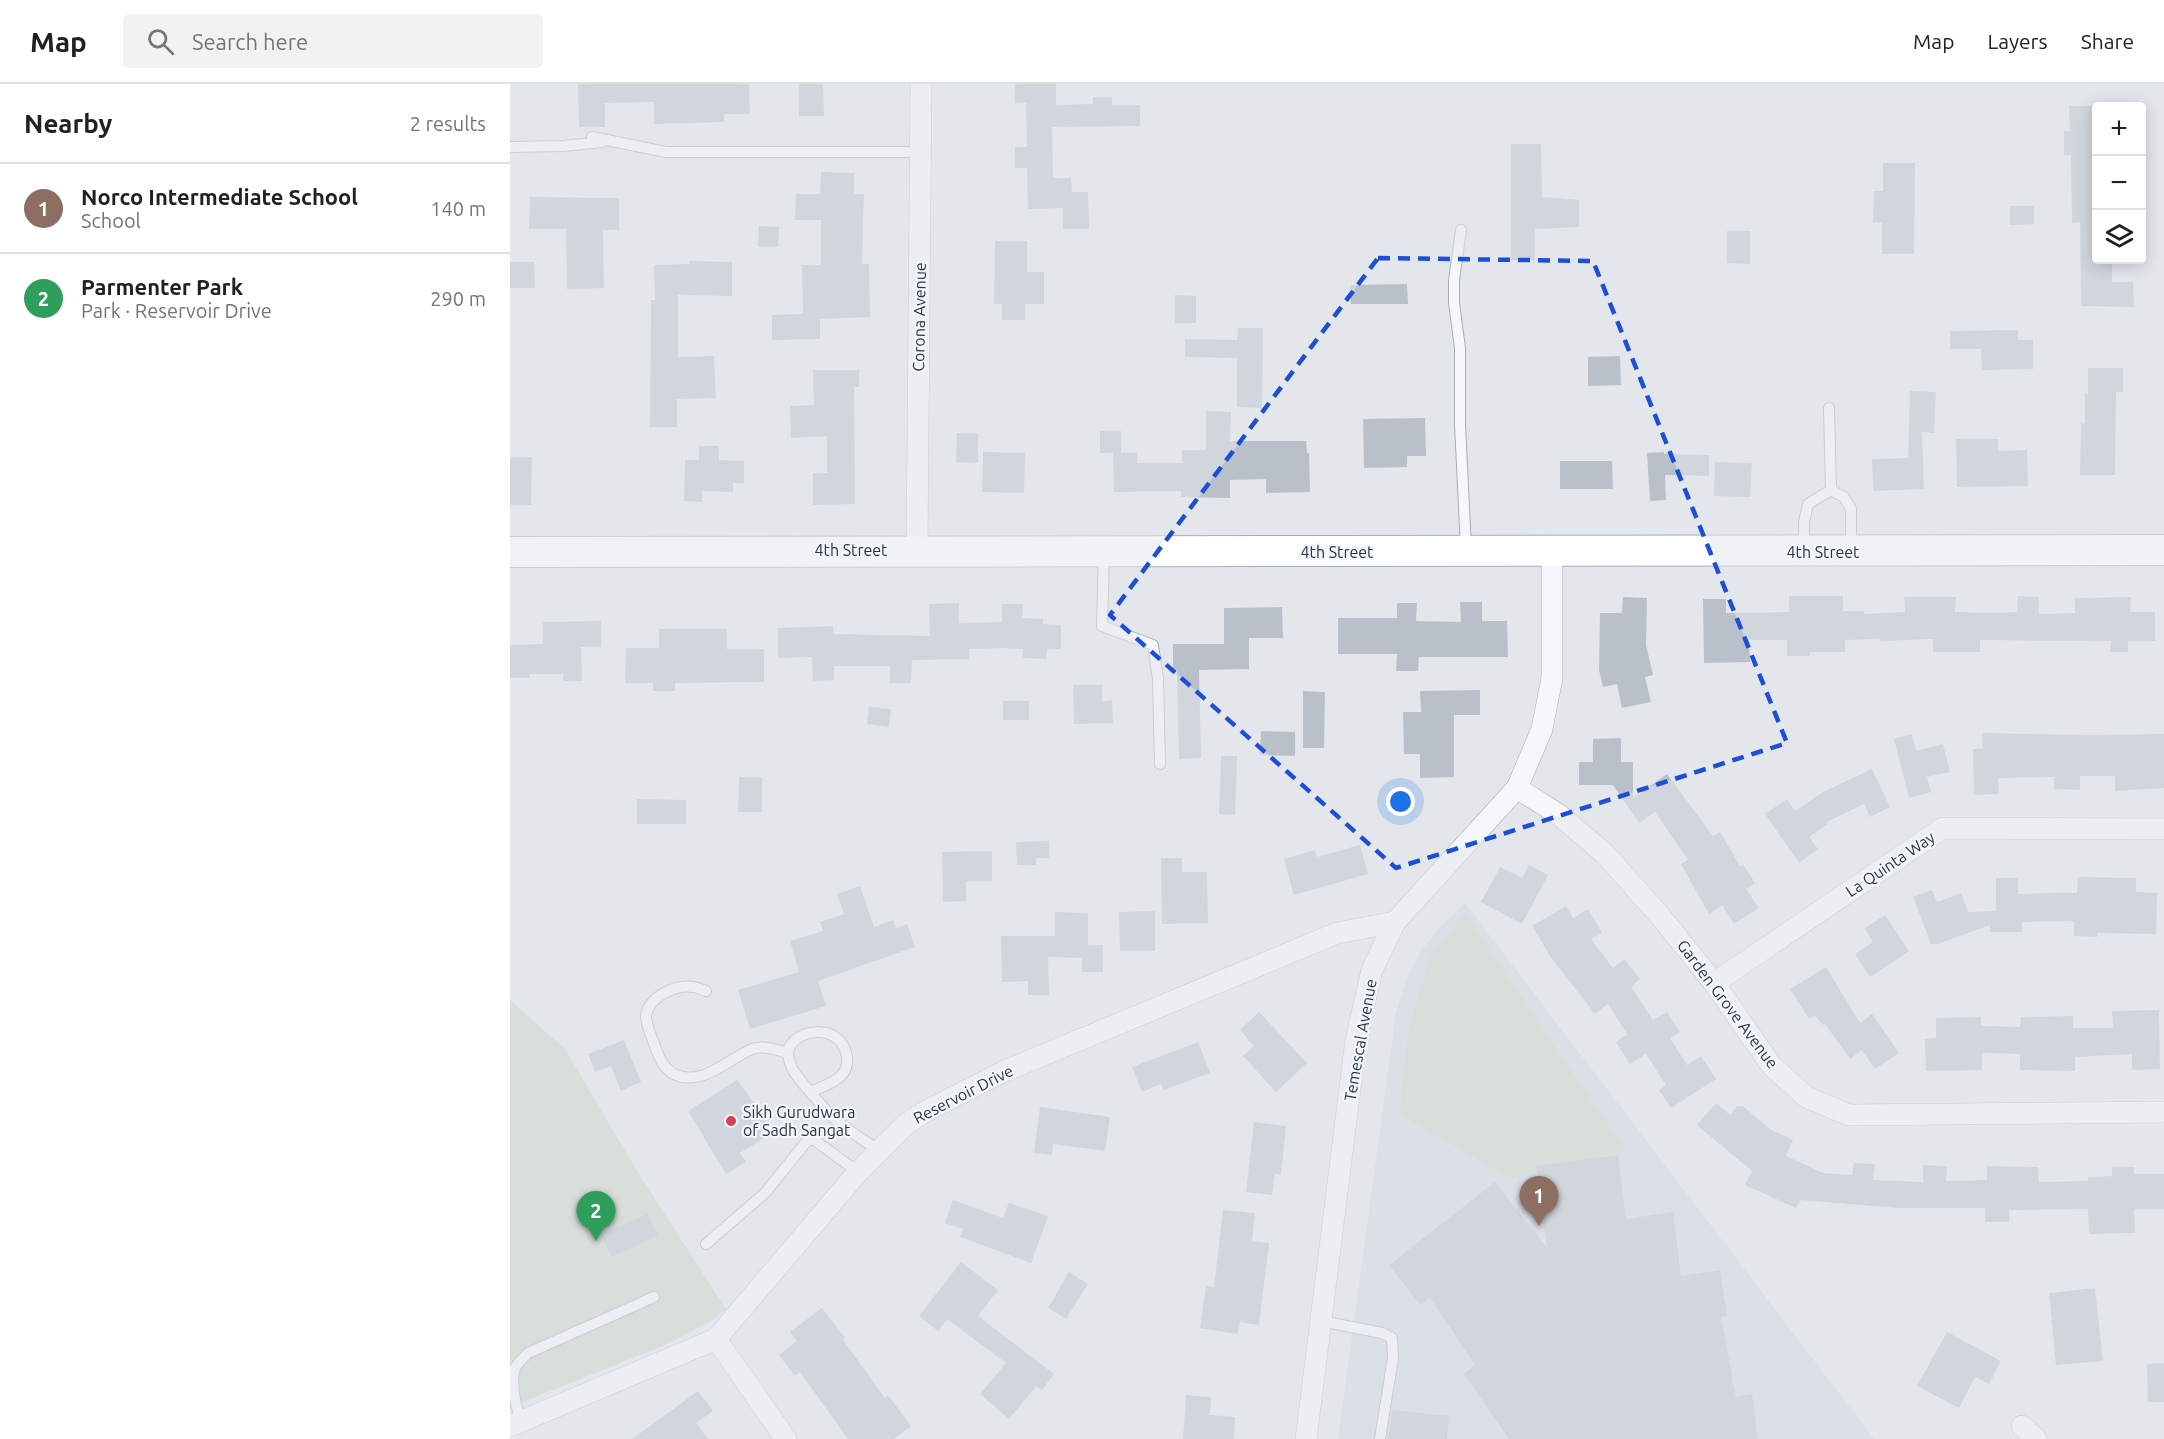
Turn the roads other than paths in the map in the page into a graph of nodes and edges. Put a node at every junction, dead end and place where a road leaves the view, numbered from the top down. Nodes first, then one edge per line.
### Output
1 (921, 84) edge
2 (592, 136) dead end
3 (612, 141) junction
4 (510, 147) edge
5 (921, 152) junction
6 (1461, 230) dead end
7 (1829, 408) dead end
8 (1831, 490) junction
9 (917, 549) junction
10 (1104, 550) junction
11 (2164, 550) edge
12 (510, 552) edge
13 (1466, 552) junction
14 (1804, 552) junction
15 (1851, 552) junction
16 (1552, 553) junction
17 (1160, 764) dead end
18 (1517, 788) junction
19 (2164, 830) edge
20 (1395, 922) junction
21 (1714, 983) junction
22 (706, 991) dead end
23 (788, 1053) junction
24 (811, 1092) junction
25 (2164, 1112) edge
26 (880, 1151) junction
27 (858, 1172) junction
28 (706, 1244) dead end
29 (654, 1297) dead end
30 (1321, 1321) junction
31 (716, 1338) junction
32 (516, 1424) edge
33 (786, 1439) edge
34 (1306, 1439) edge
35 (1380, 1439) edge

1 - 5 street, Corona Avenue
2 - 3 lane
3 - 4 lane
3 - 5 lane
5 - 9 street, Corona Avenue
6 - 13 lane
7 - 8 lane
8 - 14 lane
8 - 15 lane
9 - 10 street, 4th Street
9 - 12 street, 4th Street
10 - 13 street, 4th Street
10 - 17 lane
11 - 15 street, 4th Street
13 - 16 street, 4th Street
14 - 15 street, 4th Street
14 - 16 street, 4th Street
16 - 18 street, Temescal Avenue
18 - 20 street, Temescal Avenue
18 - 21 street, Garden Grove Avenue
19 - 21 street, La Quinta Way
20 - 26 street, Reservoir Drive
20 - 30 street, Temescal Avenue
21 - 25 street, Garden Grove Avenue
22 - 23 lane
23 - 24 lane
23 - 24 lane
24 - 26 lane
26 - 27 street, Reservoir Drive
27 - 28 lane
27 - 31 street, Reservoir Drive
29 - 32 lane
30 - 34 street, Temescal Avenue
30 - 35 lane
31 - 32 street, Reservoir Drive
31 - 33 street

